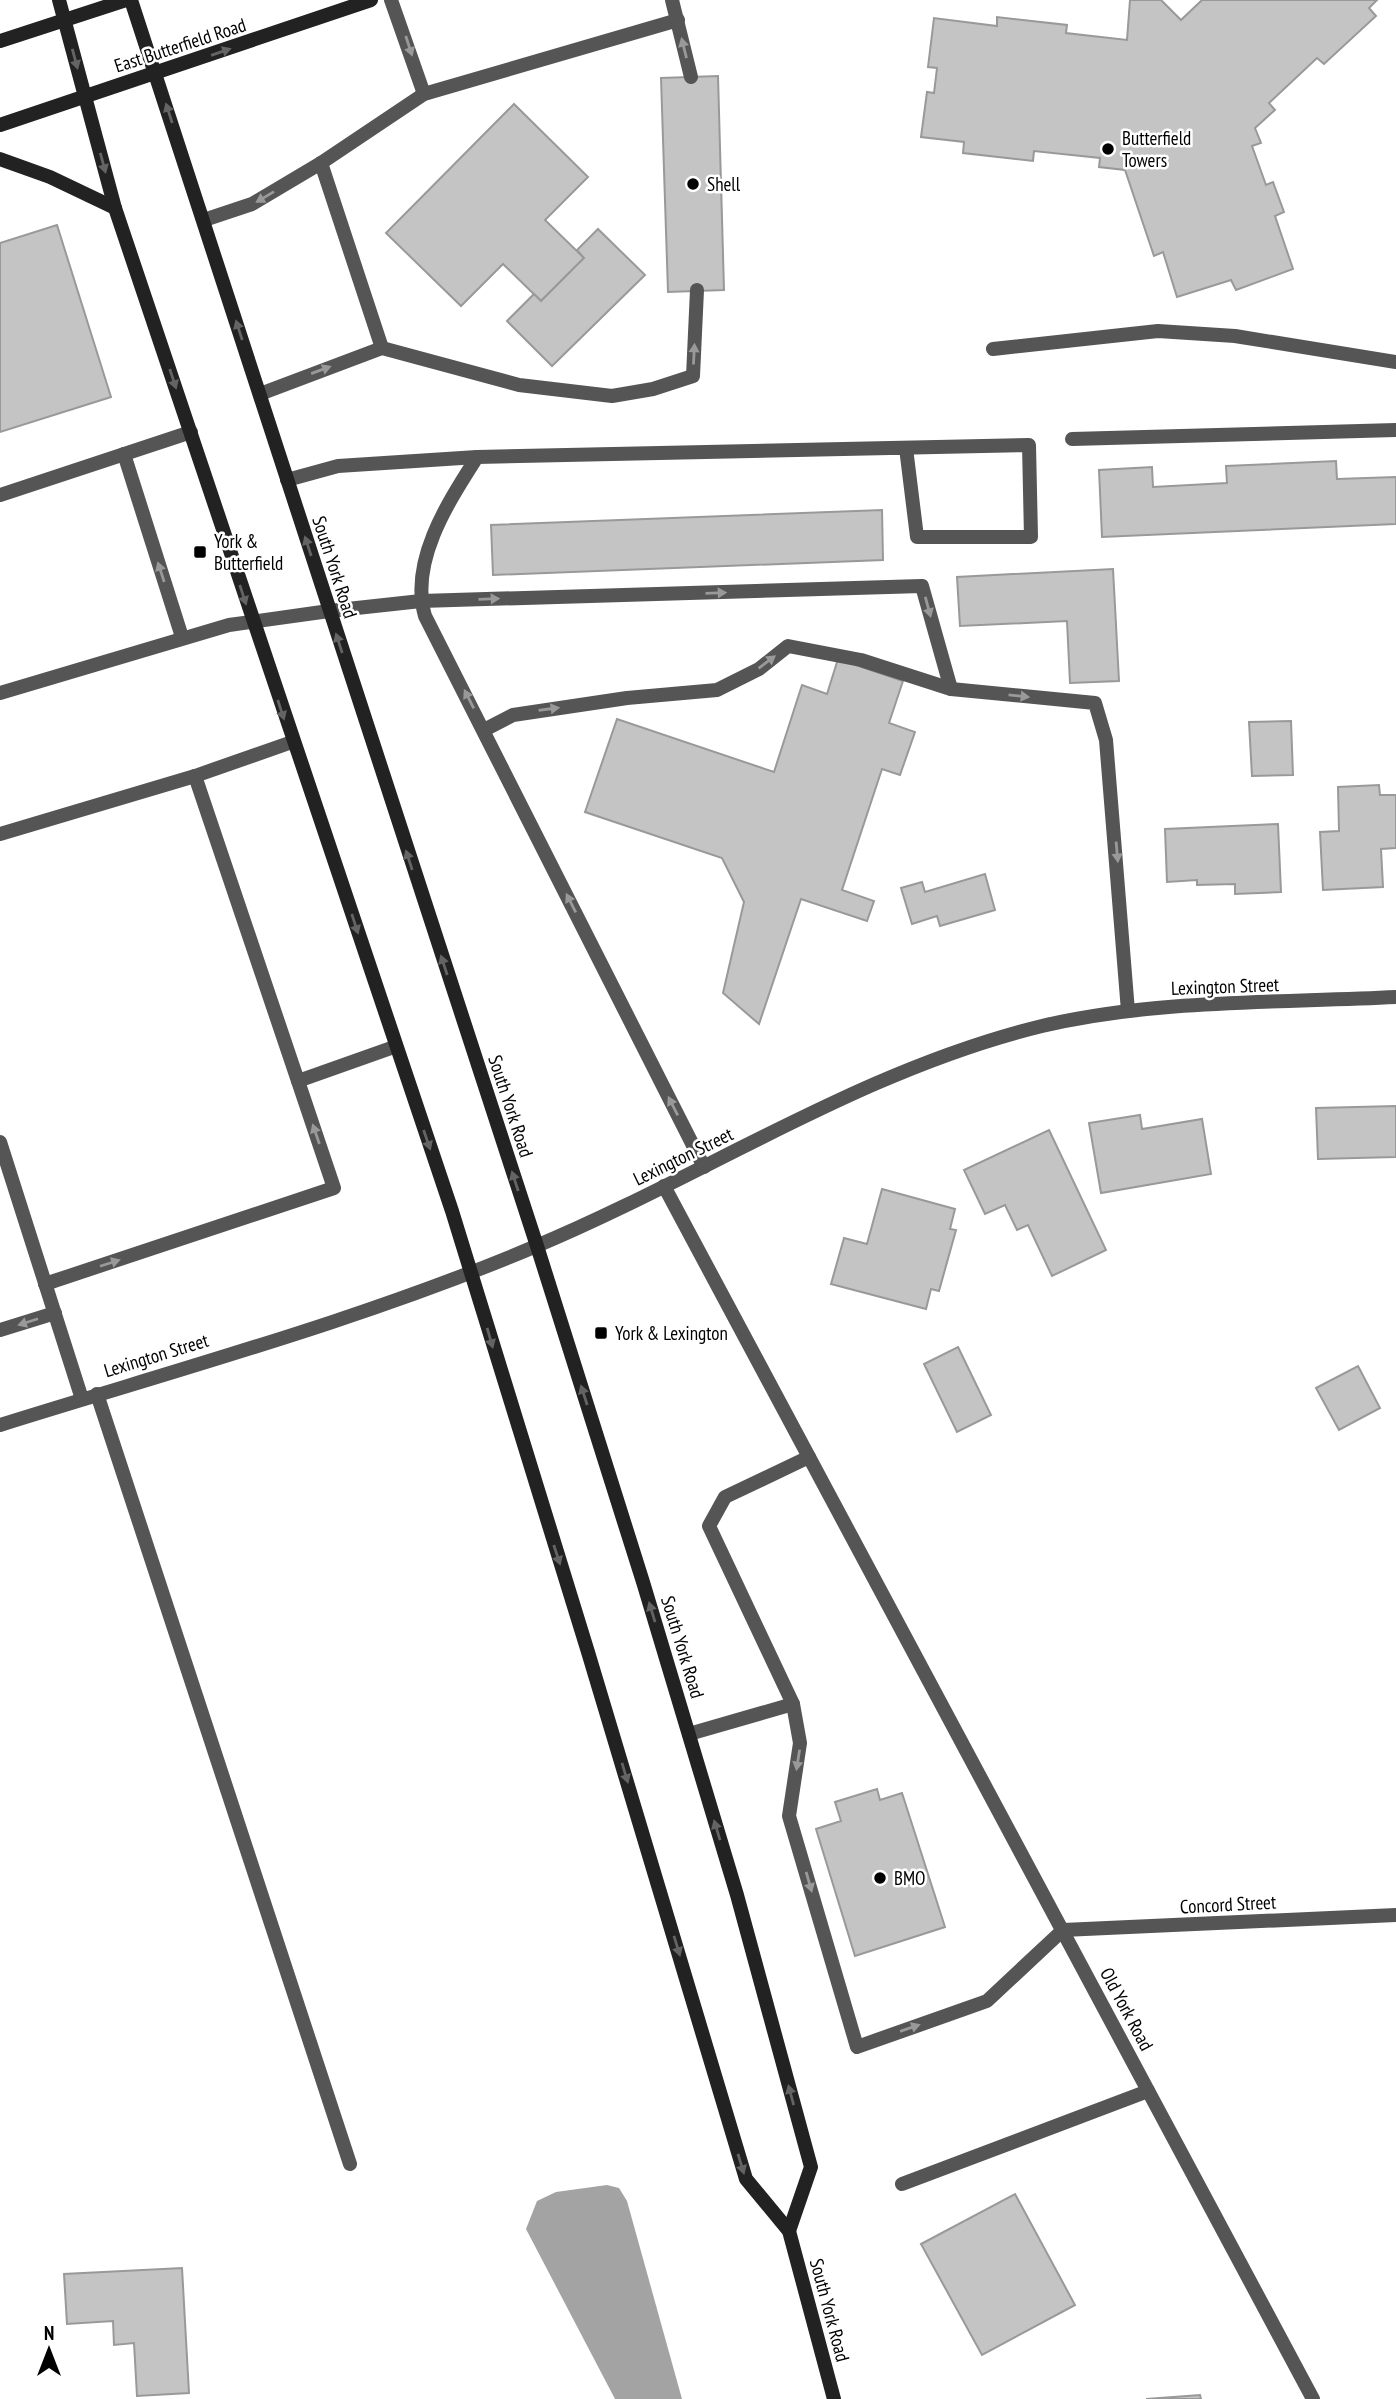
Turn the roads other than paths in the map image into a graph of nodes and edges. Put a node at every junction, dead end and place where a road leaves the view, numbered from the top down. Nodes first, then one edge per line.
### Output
1 (59, 0) edge
2 (129, 0) edge
3 (371, 0) edge
4 (391, 0) edge
5 (672, 0) edge
6 (64, 20) junction
7 (678, 20) junction
8 (0, 41) edge
9 (156, 74) junction
10 (691, 77) dead end
11 (424, 94) junction
12 (85, 97) junction
13 (0, 125) edge
14 (0, 159) edge
15 (321, 163) junction
16 (115, 208) junction
17 (204, 220) junction
18 (697, 290) dead end
19 (382, 348) junction
20 (993, 349) dead end
21 (1396, 362) edge
22 (260, 394) junction
23 (1396, 430) edge
24 (191, 432) junction
25 (1072, 439) dead end
26 (906, 448) junction
27 (124, 454) junction
28 (477, 457) junction
29 (287, 481) junction
30 (0, 495) edge
31 (421, 601) junction
32 (328, 611) junction
33 (252, 622) junction
34 (182, 637) junction
35 (951, 689) junction
36 (0, 693) edge
37 (484, 730) junction
38 (292, 742) junction
39 (195, 776) junction
40 (0, 834) edge
41 (1396, 998) edge
42 (1128, 1011) junction
43 (394, 1047) junction
44 (298, 1081) junction
45 (0, 1142) edge
46 (704, 1167) junction
47 (664, 1186) junction
48 (537, 1246) junction
49 (471, 1273) junction
50 (45, 1284) junction
51 (55, 1313) junction
52 (0, 1331) edge
53 (90, 1397) junction
54 (0, 1425) edge
55 (809, 1457) junction
56 (793, 1704) junction
57 (689, 1734) junction
58 (1396, 1915) edge
59 (1063, 1930) junction
60 (1149, 2091) junction
61 (350, 2164) dead end
62 (902, 2184) dead end
63 (789, 2231) junction
64 (834, 2399) edge
65 (1313, 2399) edge

1 - 6 main road, South York Road
2 - 6 main road
2 - 9 main road, South York Road
9 -> 3 main road, East Butterfield Road
4 -> 11 street
5 - 7 street
6 - 8 main road
6 -> 12 main road, South York Road
10 -> 7 street
7 - 11 street
9 - 12 main road, East Butterfield Road
17 -> 9 main road, South York Road
11 - 15 street
12 - 13 main road, East Butterfield Road
12 -> 16 main road, South York Road
14 - 16 main road
15 -> 17 street
15 - 19 street
16 -> 24 main road, South York Road
22 -> 17 main road, South York Road
19 -> 18 street
22 -> 19 street
20 - 21 street
22 - 29 main road, South York Road
23 - 25 street
24 - 27 street
24 -> 33 main road, South York Road
26 - 26 street
26 - 28 street
27 - 30 street
34 -> 27 street
28 - 29 street
28 - 31 street
32 -> 29 main road, South York Road
31 - 32 street
31 -> 35 street
37 -> 31 street
32 - 33 street
48 -> 32 main road, South York Road
33 - 34 street
33 -> 38 main road, South York Road
34 - 36 street
37 -> 35 street
35 -> 42 street
46 -> 37 street
38 - 39 street
38 -> 43 main road, South York Road
39 - 40 street
39 - 44 street
41 - 42 street, Lexington Street
42 - 46 street, Lexington Street
43 - 44 street
43 -> 49 main road, South York Road
50 -> 44 street
45 - 50 street
46 - 47 street, Lexington Street
47 - 48 street, Lexington Street
47 - 55 street
48 - 49 street, Lexington Street
57 -> 48 main road, South York Road
49 - 53 street, Lexington Street
49 -> 63 main road, South York Road
50 - 51 street
51 -> 52 street
51 - 53 street
53 - 54 street, Lexington Street
53 - 61 street
55 - 56 street
55 - 59 street, Old York Road
56 - 57 street
56 -> 59 street
63 -> 57 main road, South York Road
58 - 59 street, Concord Street
59 - 60 street, Old York Road
60 - 62 street
60 - 65 street, Old York Road
63 - 64 main road, South York Road

